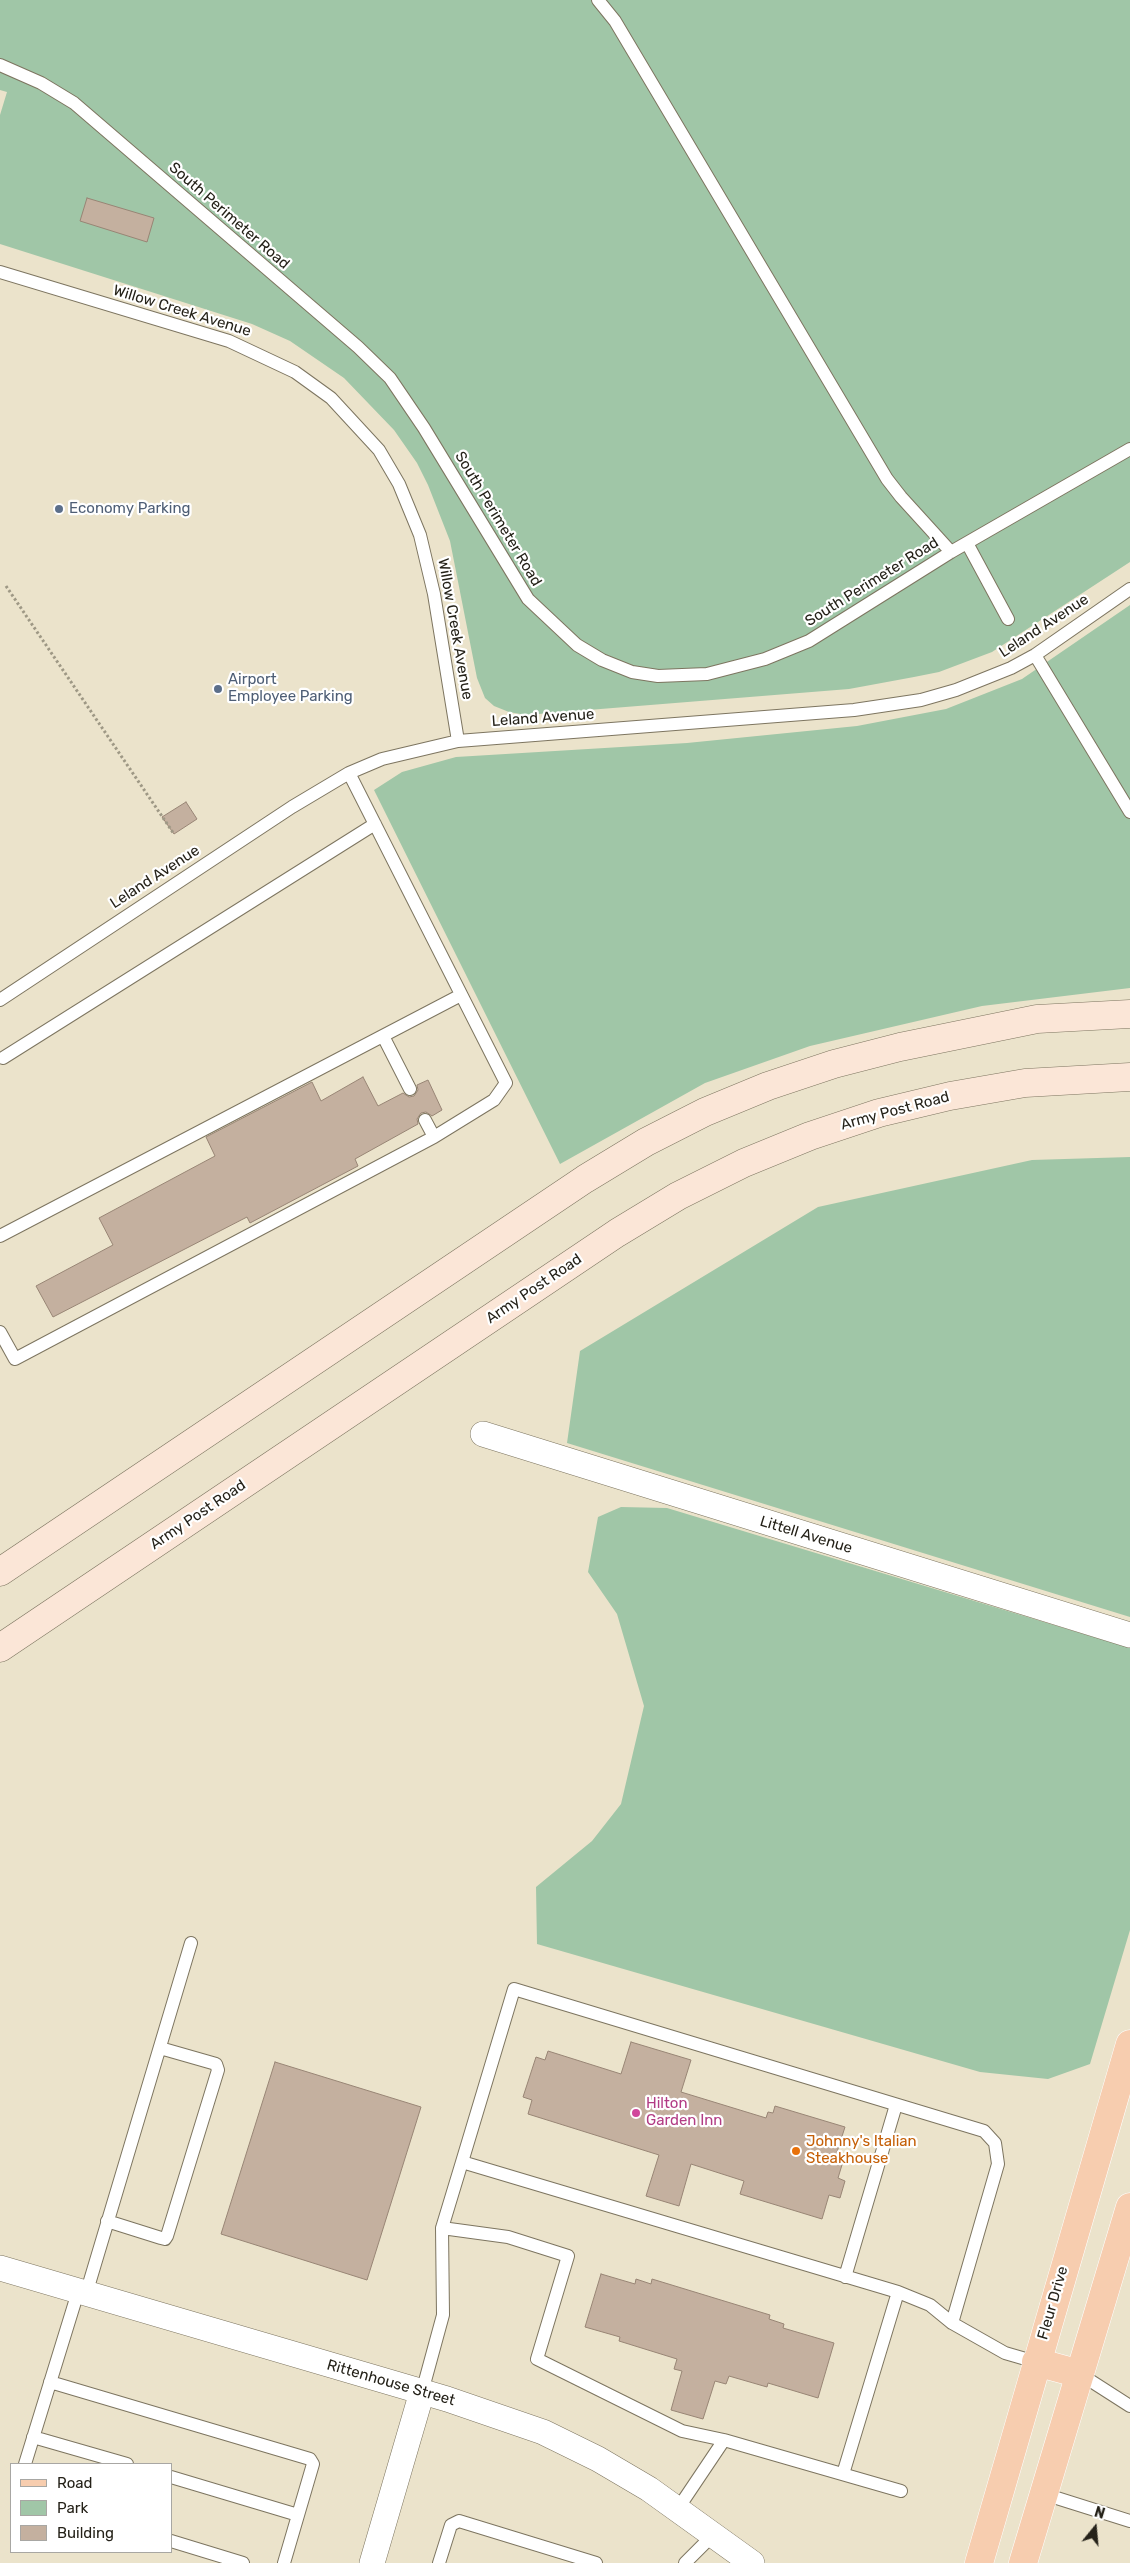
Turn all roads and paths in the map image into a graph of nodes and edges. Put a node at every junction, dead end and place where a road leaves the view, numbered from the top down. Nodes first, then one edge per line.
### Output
1 (598, 0) edge
2 (0, 65) edge
3 (0, 272) edge
4 (1130, 449) edge
5 (967, 543) junction
6 (951, 552) junction
7 (6, 586) dead end
8 (1130, 589) edge
9 (1008, 619) dead end
10 (1036, 655) junction
11 (458, 741) junction
12 (349, 772) junction
13 (1130, 812) edge
14 (375, 824) junction
15 (174, 834) dead end
16 (461, 995) junction
17 (0, 1000) edge
18 (1130, 1014) edge
19 (383, 1036) junction
20 (1, 1057) edge
21 (1130, 1077) edge
22 (410, 1089) dead end
23 (425, 1120) dead end
24 (434, 1137) junction
25 (0, 1236) edge
26 (0, 1332) edge
27 (483, 1434) dead end
28 (0, 1572) edge
29 (1130, 1635) edge
30 (0, 1648) edge
31 (191, 1943) dead end
32 (1130, 2044) edge
33 (160, 2048) junction
34 (896, 2105) junction
35 (462, 2162) junction
36 (1130, 2207) edge
37 (107, 2221) junction
38 (442, 2228) junction
39 (0, 2268) edge
40 (845, 2277) junction
41 (898, 2292) junction
42 (82, 2293) junction
43 (952, 2322) junction
44 (1036, 2362) junction
45 (1080, 2374) junction
46 (50, 2382) junction
47 (422, 2392) junction
48 (1130, 2406) edge
49 (33, 2436) junction
50 (724, 2440) junction
51 (25, 2463) edge
52 (124, 2463) edge
53 (843, 2474) junction
54 (172, 2477) edge
55 (901, 2491) dead end
56 (1044, 2494) junction
57 (677, 2510) junction
58 (298, 2515) junction
59 (1130, 2521) edge
60 (712, 2536) junction
61 (172, 2541) edge
62 (243, 2563) edge
63 (284, 2563) edge
64 (372, 2563) edge
65 (439, 2563) edge
66 (596, 2563) edge
67 (685, 2563) edge
68 (752, 2563) edge
69 (979, 2563) edge
70 (1023, 2563) edge

1 - 6 lane
2 - 6 lane, South Perimeter Road
3 - 11 lane, Willow Creek Avenue
4 - 5 lane, South Perimeter Road
5 - 6 lane, South Perimeter Road
5 - 9 lane
7 - 15 path
8 - 10 lane, Leland Avenue
10 - 11 lane, Leland Avenue
10 - 13 lane
11 - 12 lane, Leland Avenue
12 - 14 lane
12 - 17 lane, Leland Avenue
14 - 16 lane
14 - 20 lane
16 - 19 lane
16 - 24 lane
18 - 28 main road
19 - 22 lane
19 - 25 lane
21 - 30 main road, Army Post Road
23 - 24 lane
24 - 26 lane
27 - 29 street, Littell Avenue
31 - 33 lane
32 - 44 main road, Fleur Drive
33 - 37 lane
33 - 37 lane
34 - 35 lane
34 - 40 lane
34 - 43 lane
35 - 38 lane
35 - 40 lane
36 - 45 main road
37 - 42 lane
38 - 47 lane
38 - 50 lane
39 - 42 street, Rittenhouse Street
40 - 41 lane
41 - 43 lane
41 - 53 lane
42 - 46 lane
42 - 47 street, Rittenhouse Street
43 - 44 lane
44 - 45 main road
44 - 69 main road, Fleur Drive
45 - 48 lane
45 - 56 main road
46 - 49 lane
46 - 58 lane
47 - 57 street, Rittenhouse Street
47 - 64 street
49 - 51 lane
49 - 52 lane
50 - 53 lane
50 - 57 lane
53 - 55 lane
54 - 58 lane
56 - 59 lane
56 - 70 main road
57 - 60 street, Rittenhouse Street
58 - 63 lane
60 - 67 lane
60 - 68 street, Rittenhouse Street
61 - 62 lane
65 - 66 lane

